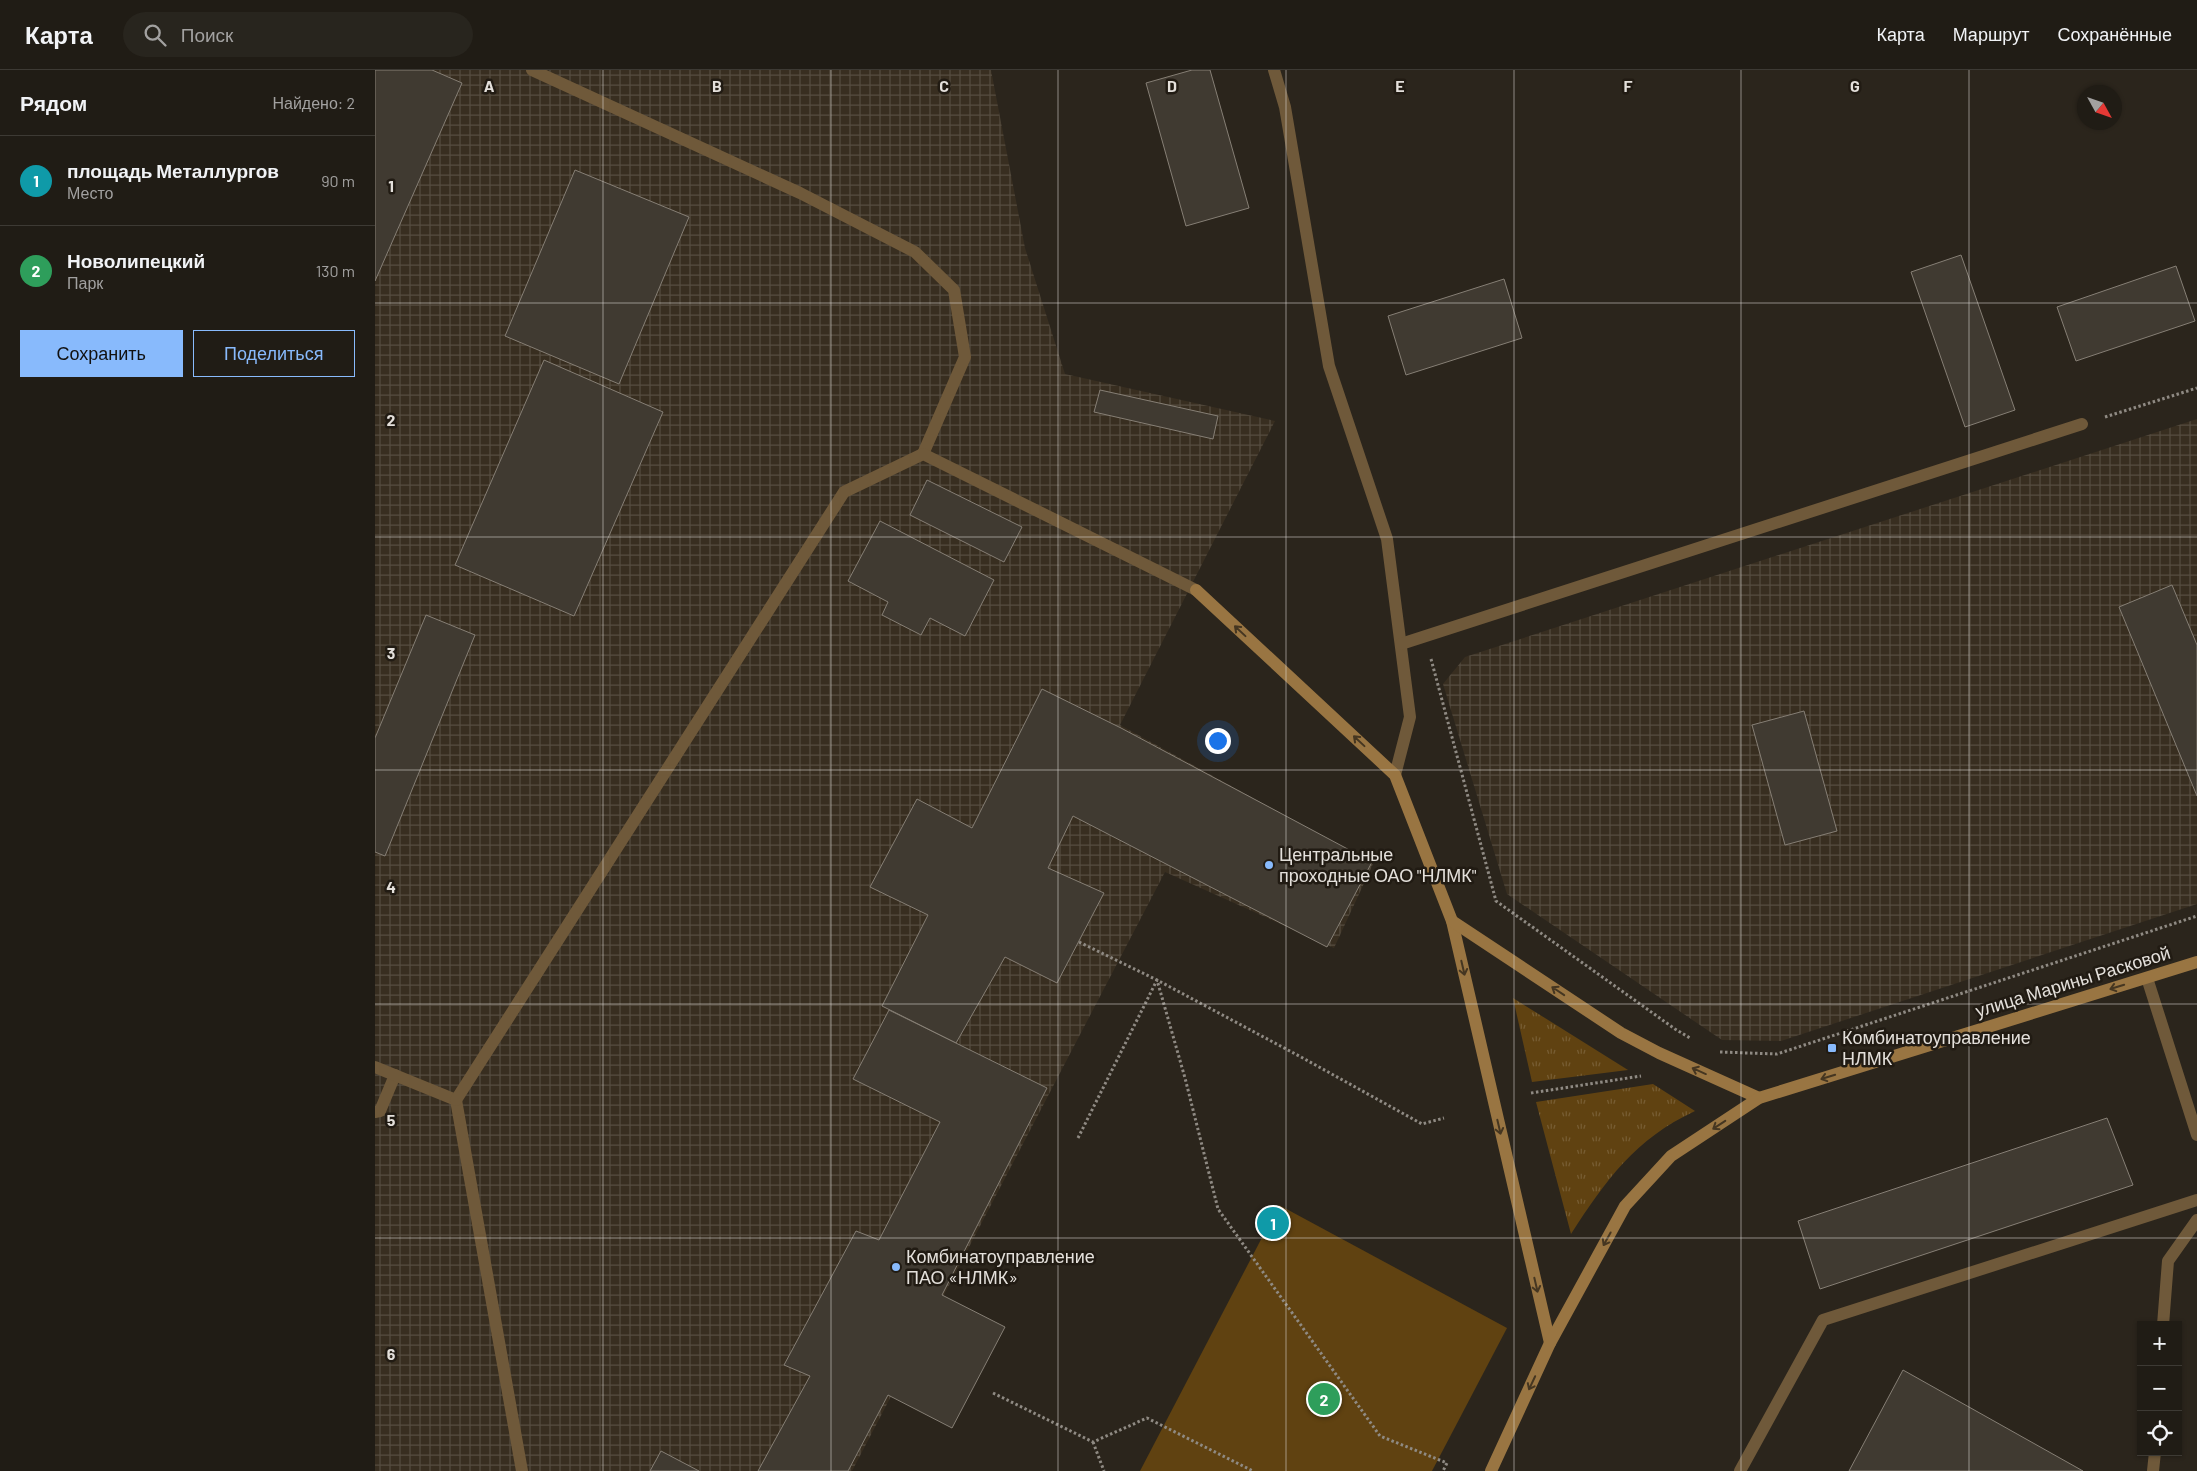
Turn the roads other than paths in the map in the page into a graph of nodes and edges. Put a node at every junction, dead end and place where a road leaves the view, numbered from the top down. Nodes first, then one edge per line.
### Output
1 (532, 70) edge
2 (1274, 70) edge
3 (2083, 424) road end
4 (923, 454) junction
5 (1401, 644) junction
6 (1395, 775) junction
7 (1452, 921) junction
8 (2197, 962) edge
9 (2147, 978) junction
10 (375, 1067) edge
11 (395, 1075) junction
12 (1759, 1098) junction
13 (456, 1100) junction
14 (375, 1112) edge
15 (2197, 1135) edge
16 (2197, 1200) edge
17 (2197, 1220) edge
18 (2163, 1321) edge
19 (1550, 1342) junction
20 (2155, 1456) edge
21 (522, 1471) edge
22 (1491, 1471) edge
23 (1740, 1471) edge
24 (2153, 1471) edge

1 - 4 street
2 - 5 street
3 - 5 street
6 -> 4 street
4 - 13 street
5 - 6 street
6 - 7 street
12 -> 7 street
7 -> 19 street
8 - 9 street, улица Марины Расковой
9 -> 12 street, улица Марины Расковой
9 - 15 street
10 - 11 street
11 - 13 street
11 - 14 street
12 -> 19 street, улица Марины Расковой
13 - 21 street
16 - 23 street
17 - 18 street
19 -> 22 street, улица Марины Расковой
20 - 24 street

